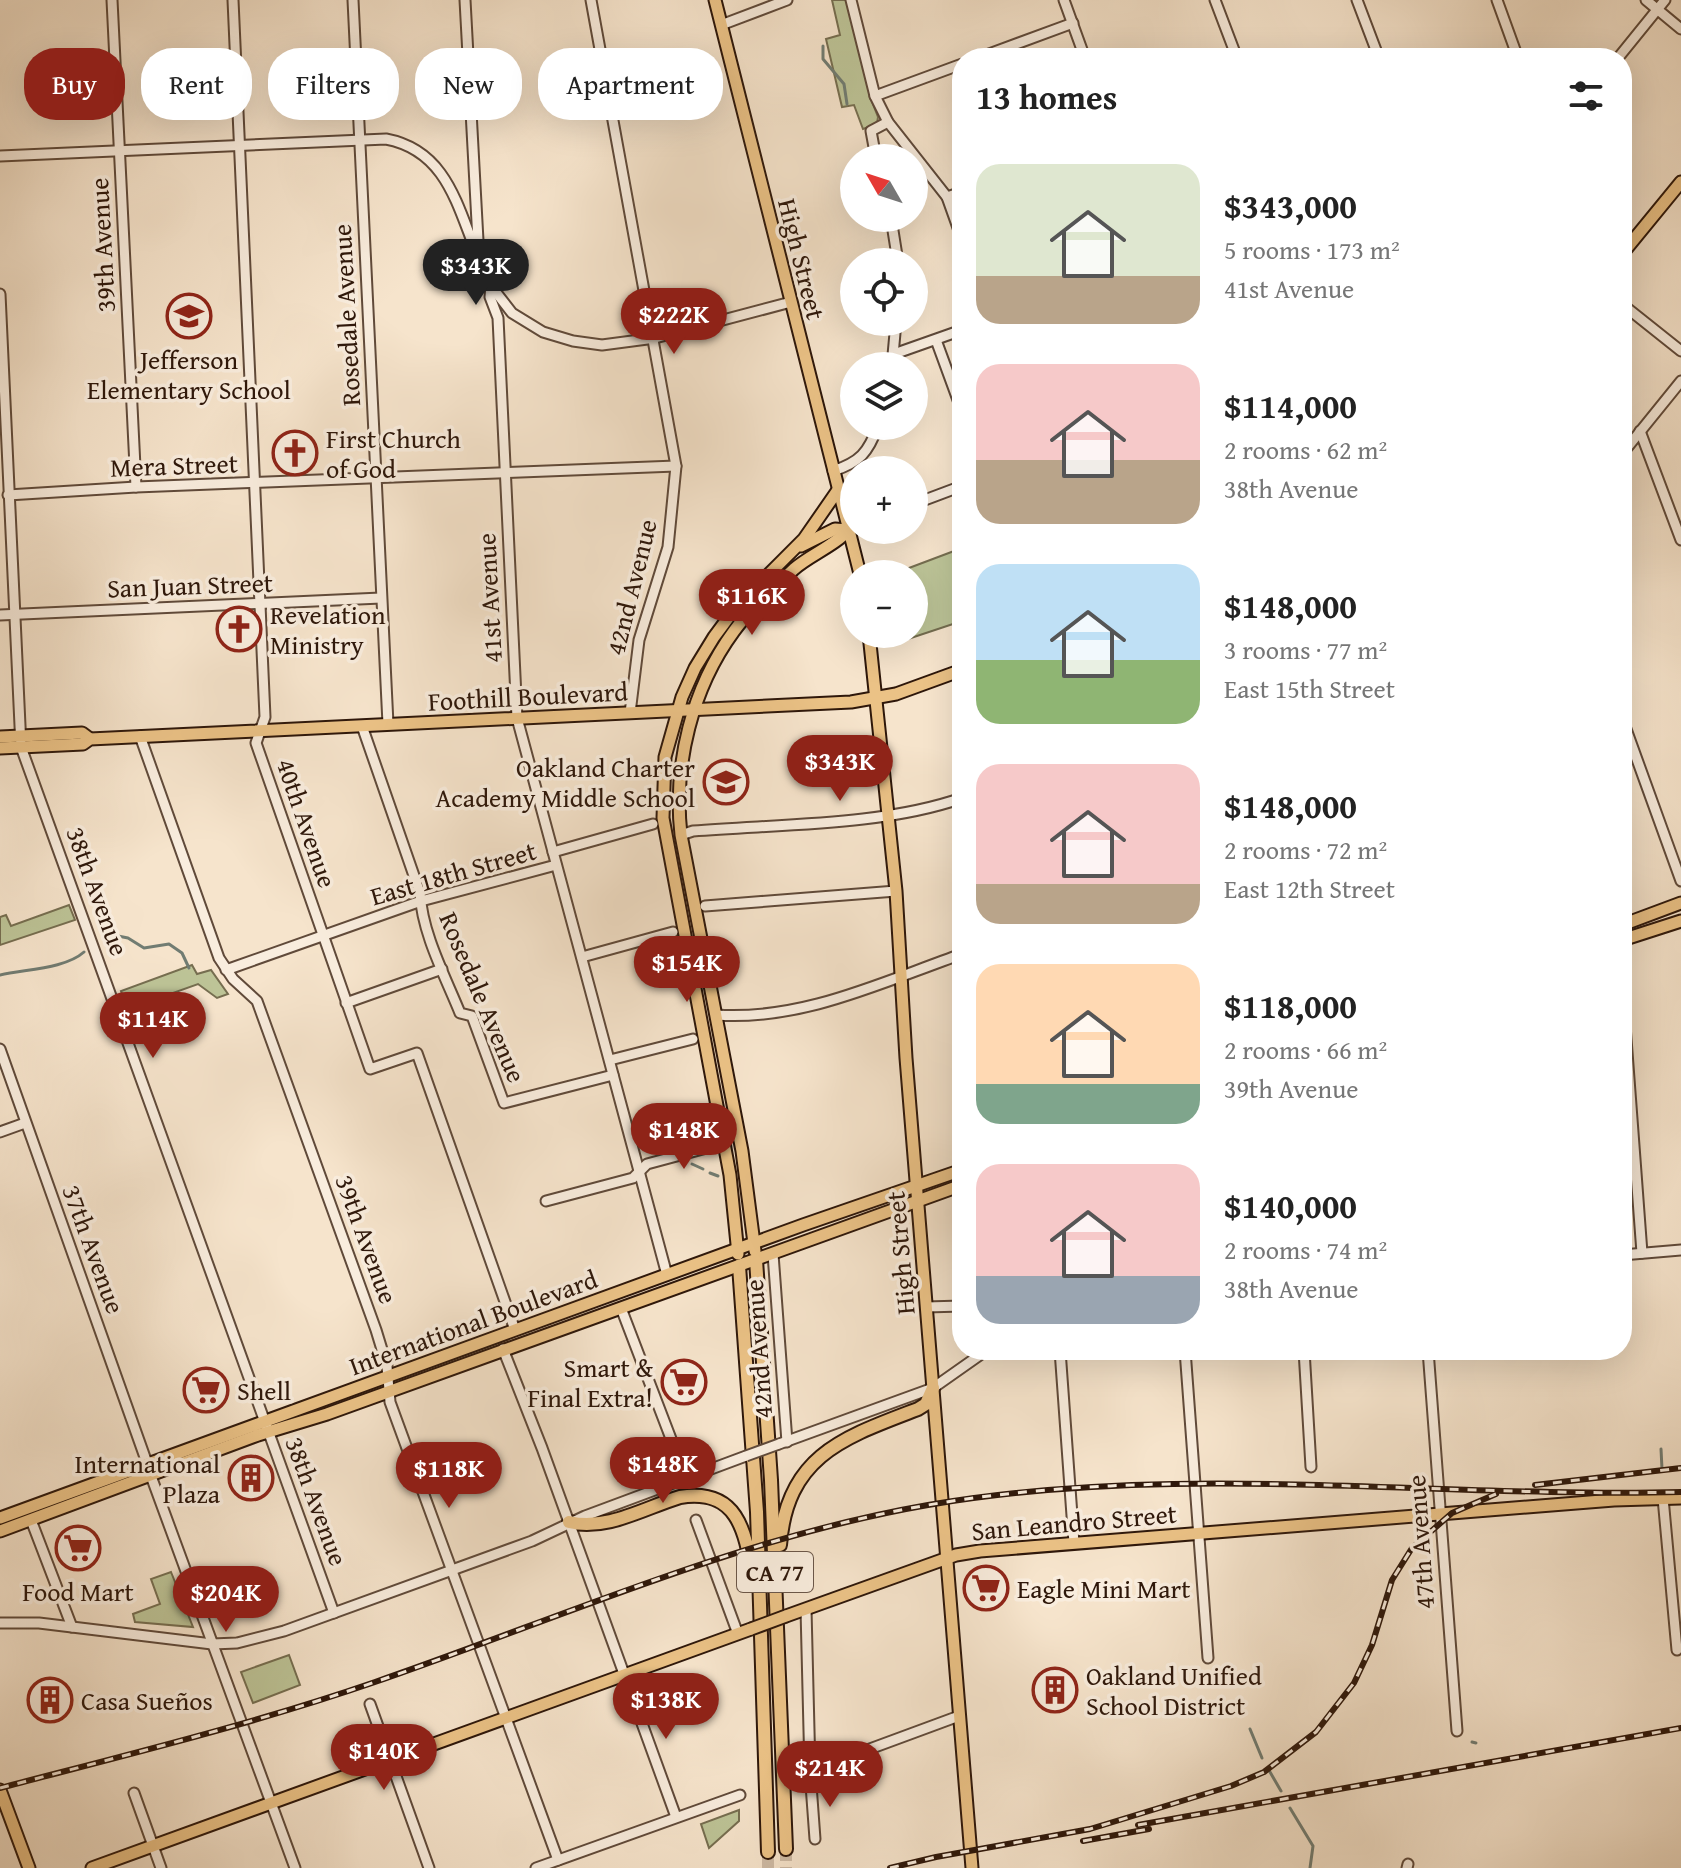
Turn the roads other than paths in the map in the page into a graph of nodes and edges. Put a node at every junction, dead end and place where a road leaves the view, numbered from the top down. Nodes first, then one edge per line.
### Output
1 (112, 0) edge
2 (233, 0) edge
3 (353, 0) edge
4 (465, 0) edge
5 (591, 0) edge
6 (715, 0) edge
7 (787, 0) edge
8 (851, 0) edge
9 (1064, 0) edge
10 (1215, 0) edge
11 (1357, 0) edge
12 (1497, 0) edge
13 (1646, 0) edge
14 (1665, 0) edge
15 (1657, 9) junction
16 (1073, 23) junction
17 (721, 25) junction
18 (1681, 29) edge
19 (1005, 48) edge
20 (1082, 48) edge
21 (1233, 48) edge
22 (1375, 48) edge
23 (1514, 48) edge
24 (1626, 48) edge
25 (952, 68) edge
26 (875, 96) junction
27 (888, 122) junction
28 (360, 139) junction
29 (238, 144) junction
30 (873, 144) edge
31 (119, 149) junction
32 (0, 156) edge
33 (1681, 182) edge
34 (952, 195) edge
35 (947, 197) junction
36 (476, 199) junction
37 (455, 200) junction
38 (952, 211) edge
39 (1632, 242) edge
40 (479, 259) junction
41 (491, 286) junction
42 (0, 294) edge
43 (791, 302) junction
44 (1632, 312) edge
45 (512, 313) junction
46 (498, 318) junction
47 (952, 334) edge
48 (655, 338) junction
49 (936, 340) junction
50 (1681, 351) edge
51 (900, 352) edge
52 (1681, 381) edge
53 (952, 384) edge
54 (1640, 431) junction
55 (870, 440) edge
56 (1632, 441) edge
57 (676, 466) junction
58 (833, 471) junction
59 (505, 474) junction
60 (376, 478) junction
61 (256, 484) junction
62 (136, 487) junction
63 (838, 490) junction
64 (952, 490) edge
65 (8, 495) junction
66 (840, 496) edge
67 (928, 499) edge
68 (840, 529) edge
69 (840, 538) edge
70 (1681, 540) edge
71 (783, 561) junction
72 (381, 598) junction
73 (260, 604) junction
74 (14, 614) junction
75 (0, 615) edge
76 (871, 648) edge
77 (952, 673) edge
78 (876, 699) junction
79 (695, 710) junction
80 (677, 711) junction
81 (630, 713) junction
82 (517, 718) junction
83 (388, 724) junction
84 (362, 726) junction
85 (260, 730) junction
86 (140, 736) junction
87 (0, 737) edge
88 (20, 741) junction
89 (1632, 746) edge
90 (0, 748) edge
91 (952, 802) edge
92 (889, 816) junction
93 (653, 824) dead end
94 (681, 835) junction
95 (553, 852) junction
96 (670, 862) junction
97 (556, 865) junction
98 (1681, 881) edge
99 (896, 891) junction
100 (421, 901) junction
101 (1681, 903) edge
102 (705, 906) dead end
103 (1632, 921) edge
104 (1681, 921) edge
105 (673, 932) dead end
106 (323, 936) junction
107 (1632, 937) edge
108 (582, 957) junction
109 (952, 958) edge
110 (689, 960) junction
111 (442, 969) junction
112 (226, 970) junction
113 (900, 977) junction
114 (346, 1003) junction
115 (716, 1015) junction
116 (693, 1039) dead end
117 (0, 1049) edge
118 (610, 1060) junction
119 (613, 1075) junction
120 (1632, 1119) edge
121 (25, 1123) junction
122 (0, 1132) edge
123 (714, 1146) dead end
124 (640, 1171) junction
125 (952, 1173) edge
126 (916, 1185) junction
127 (952, 1188) edge
128 (918, 1200) junction
129 (546, 1201) dead end
130 (754, 1243) junction
131 (738, 1249) junction
132 (1681, 1250) edge
133 (1642, 1253) junction
134 (773, 1254) junction
135 (1632, 1254) edge
136 (756, 1260) junction
137 (739, 1266) junction
138 (667, 1275) junction
139 (952, 1306) edge
140 (926, 1307) junction
141 (621, 1308) junction
142 (515, 1330) junction
143 (503, 1349) junction
144 (973, 1360) edge
145 (1061, 1360) edge
146 (1186, 1360) edge
147 (1305, 1360) edge
148 (1429, 1360) edge
149 (389, 1377) junction
150 (933, 1388) junction
151 (389, 1391) junction
152 (266, 1427) junction
153 (783, 1443) junction
154 (147, 1463) junction
155 (1311, 1467) dead end
156 (151, 1476) junction
157 (686, 1478) junction
158 (1663, 1498) junction
159 (1681, 1498) edge
160 (1439, 1514) junction
161 (0, 1518) edge
162 (31, 1520) junction
163 (696, 1520) dead end
164 (569, 1522) junction
165 (0, 1531) edge
166 (1198, 1533) junction
167 (1074, 1543) junction
168 (948, 1558) junction
169 (453, 1569) junction
170 (806, 1609) junction
171 (334, 1613) junction
172 (0, 1623) edge
173 (72, 1627) junction
174 (738, 1634) junction
175 (212, 1644) junction
176 (1677, 1650) dead end
177 (762, 1654) junction
178 (778, 1656) junction
179 (1208, 1658) dead end
180 (624, 1675) junction
181 (370, 1704) dead end
182 (959, 1716) junction
183 (507, 1718) junction
184 (1457, 1731) dead end
185 (390, 1760) junction
186 (810, 1771) junction
187 (0, 1790) edge
188 (134, 1793) dead end
189 (740, 1795) dead end
190 (271, 1803) junction
191 (676, 1817) junction
192 (815, 1839) dead end
193 (153, 1846) junction
194 (786, 1849) tunnel mouth
195 (768, 1852) tunnel mouth
196 (558, 1860) junction
197 (29, 1868) edge
198 (92, 1868) edge
199 (161, 1868) edge
200 (295, 1868) edge
201 (429, 1868) edge
202 (536, 1868) edge
203 (972, 1868) edge

1 - 31 street, 39th Avenue
2 - 29 street, 40th Avenue
3 - 28 street, Rosedale Avenue
4 - 36 street, 41st Avenue
5 - 48 street, 42nd Avenue
6 - 17 main road, High Street
7 - 17 street
8 - 26 street
9 - 16 street
10 - 21 street
11 - 22 street
12 - 23 street
13 - 15 street
14 - 15 street
15 - 18 street
15 - 24 street
16 - 19 street
16 - 20 street
17 - 43 main road, High Street
25 - 26 street
26 - 27 street
27 - 30 street
27 - 35 street
28 - 29 street
28 - 37 street
28 - 60 street, Rosedale Avenue
29 - 31 street
29 - 61 street, 40th Avenue
31 - 32 street
31 - 62 street, 39th Avenue
33 - 39 main road
34 - 35 street
35 - 38 street
36 - 37 street
36 - 40 street, 41st Avenue
37 - 40 street
40 - 41 street, 41st Avenue
41 - 45 street
41 - 46 street, 41st Avenue
42 - 65 street, 38th Avenue
43 - 48 street
43 - 58 main road, High Street
44 - 50 street
45 - 46 street
45 - 48 street
46 - 59 street, 41st Avenue
47 - 49 street
48 - 57 street, 42nd Avenue
49 - 51 street
49 - 53 street
52 - 54 street
54 - 56 street
54 - 70 street
55 - 58 street
57 - 59 street, Mera Street
57 - 81 street, 42nd Avenue
58 - 63 main road, High Street
59 - 60 street, Mera Street
59 - 82 street, 41st Avenue
60 - 61 street, Mera Street
60 - 72 street, Rosedale Avenue
61 - 62 street, Mera Street
61 - 73 street, 40th Avenue
62 - 65 street, Mera Street
63 - 66 main road, High Street
63 - 71 main road
64 - 67 street
65 - 74 street, 38th Avenue
68 - 71 main road
69 - 79 main road, 42nd Avenue
71 - 80 main road, 42nd Avenue
72 - 73 street, San Juan Street
72 - 83 street, Rosedale Avenue
73 - 74 street, San Juan Street
73 - 85 street, 40th Avenue
74 - 75 street, San Juan Street
74 - 88 street, 38th Avenue
76 - 78 main road, High Street
77 - 78 main road, Foothill Boulevard
78 - 79 main road, Foothill Boulevard
78 - 92 main road, High Street
79 - 80 main road, Foothill Boulevard
79 - 94 main road, 42nd Avenue
80 - 81 main road, Foothill Boulevard
80 - 96 main road, 42nd Avenue
81 - 82 main road, Foothill Boulevard
82 - 83 main road, Foothill Boulevard
82 - 95 street, 41st Avenue
83 - 84 main road, Foothill Boulevard
84 - 85 main road, Foothill Boulevard
84 - 100 street, Rosedale Avenue
85 - 86 main road, Foothill Boulevard
85 - 106 street, 40th Avenue
86 - 88 main road, Foothill Boulevard
86 - 112 street, 39th Avenue
87 - 88 main road, Foothill Boulevard
88 - 90 main road, Foothill Boulevard
88 - 152 street, 38th Avenue
89 - 98 street
91 - 92 street
92 - 94 street
92 - 99 main road, High Street
93 - 95 street, East 18th Street
94 - 96 main road
94 - 115 main road, 42nd Avenue
95 - 97 street, 41st Avenue
96 - 110 main road, 42nd Avenue
97 - 100 street, East 18th Street
97 - 108 street, 41st Avenue
99 - 102 street
99 - 113 main road, High Street
100 - 106 street, East 18th Street
100 - 111 street, Rosedale Avenue
101 - 103 main road
104 - 107 main road
105 - 108 street
106 - 112 street, East 18th Street
106 - 114 street, 40th Avenue
108 - 118 street, 41st Avenue
109 - 113 street
110 - 115 main road
110 - 131 main road, 42nd Avenue
111 - 114 street
111 - 119 street, Rosedale Avenue
112 - 149 street, 39th Avenue
113 - 115 street
113 - 126 main road, High Street
114 - 142 street, 40th Avenue
115 - 130 main road, 42nd Avenue
116 - 118 street
117 - 121 street, 37th Avenue
118 - 119 street, 41st Avenue
119 - 124 street, 41st Avenue
120 - 133 street
121 - 122 street
121 - 154 street, 37th Avenue
123 - 124 street
124 - 129 street
124 - 138 street, 41st Avenue
125 - 126 main road, International Boulevard
126 - 128 main road, High Street
126 - 130 main road, International Boulevard
127 - 128 main road, International Boulevard
128 - 134 main road, International Boulevard
128 - 140 main road, High Street
130 - 131 main road, International Boulevard
130 - 136 main road, 42nd Avenue
131 - 137 main road, CA 77
131 - 138 main road, International Boulevard
132 - 133 street
133 - 135 street
134 - 136 main road, International Boulevard
134 - 153 street, 42nd Avenue
136 - 137 main road, International Boulevard
136 - 178 highway, CA 77
137 - 141 main road, International Boulevard
137 - 177 highway, CA 77
138 - 142 main road, International Boulevard
139 - 140 street
140 - 150 main road, High Street
141 - 143 main road, International Boulevard
141 - 157 street
142 - 149 main road, International Boulevard
143 - 151 main road, International Boulevard
143 - 164 street
144 - 150 street
145 - 167 street
146 - 166 street
147 - 155 street
148 - 160 street, 47th Avenue
149 - 151 street, 39th Avenue
149 - 152 main road, International Boulevard
150 - 153 street
150 - 168 main road, High Street
150 - 178 highway
151 - 152 main road, International Boulevard
151 - 169 street, 39th Avenue
152 - 154 main road, International Boulevard
152 - 156 main road, International Boulevard
152 - 171 street, 38th Avenue
153 - 157 street, bridge
154 - 161 main road, International Boulevard
156 - 162 main road, International Boulevard
156 - 175 street
157 - 164 street
158 - 159 main road, San Leandro Street
158 - 160 main road, San Leandro Street
158 - 176 street
160 - 166 main road, San Leandro Street
160 - 184 street, 47th Avenue
162 - 165 main road, International Boulevard
162 - 173 street
163 - 174 street
164 - 169 street
164 - 177 highway
164 - 180 street
166 - 167 main road, San Leandro Street
166 - 179 street
167 - 168 main road, San Leandro Street
168 - 170 main road, San Leandro Street
168 - 182 main road, High Street
169 - 171 street
169 - 183 street, 39th Avenue
170 - 174 main road, San Leandro Street, bridge
170 - 186 street
171 - 175 street
172 - 173 street
173 - 175 street
174 - 180 main road, San Leandro Street
175 - 190 street
177 - 195 highway, CA 77
178 - 194 highway, CA 77
180 - 183 main road, San Leandro Street
180 - 191 street
181 - 185 street
182 - 186 street
182 - 203 main road, High Street
183 - 185 main road, San Leandro Street
183 - 196 street, 39th Avenue
185 - 190 main road, San Leandro Street
185 - 201 street
186 - 192 street
187 - 197 main road
188 - 193 street
189 - 191 street
190 - 193 main road, San Leandro Street
190 - 200 street
191 - 196 street
193 - 198 main road, San Leandro Street
193 - 199 street
196 - 202 street

